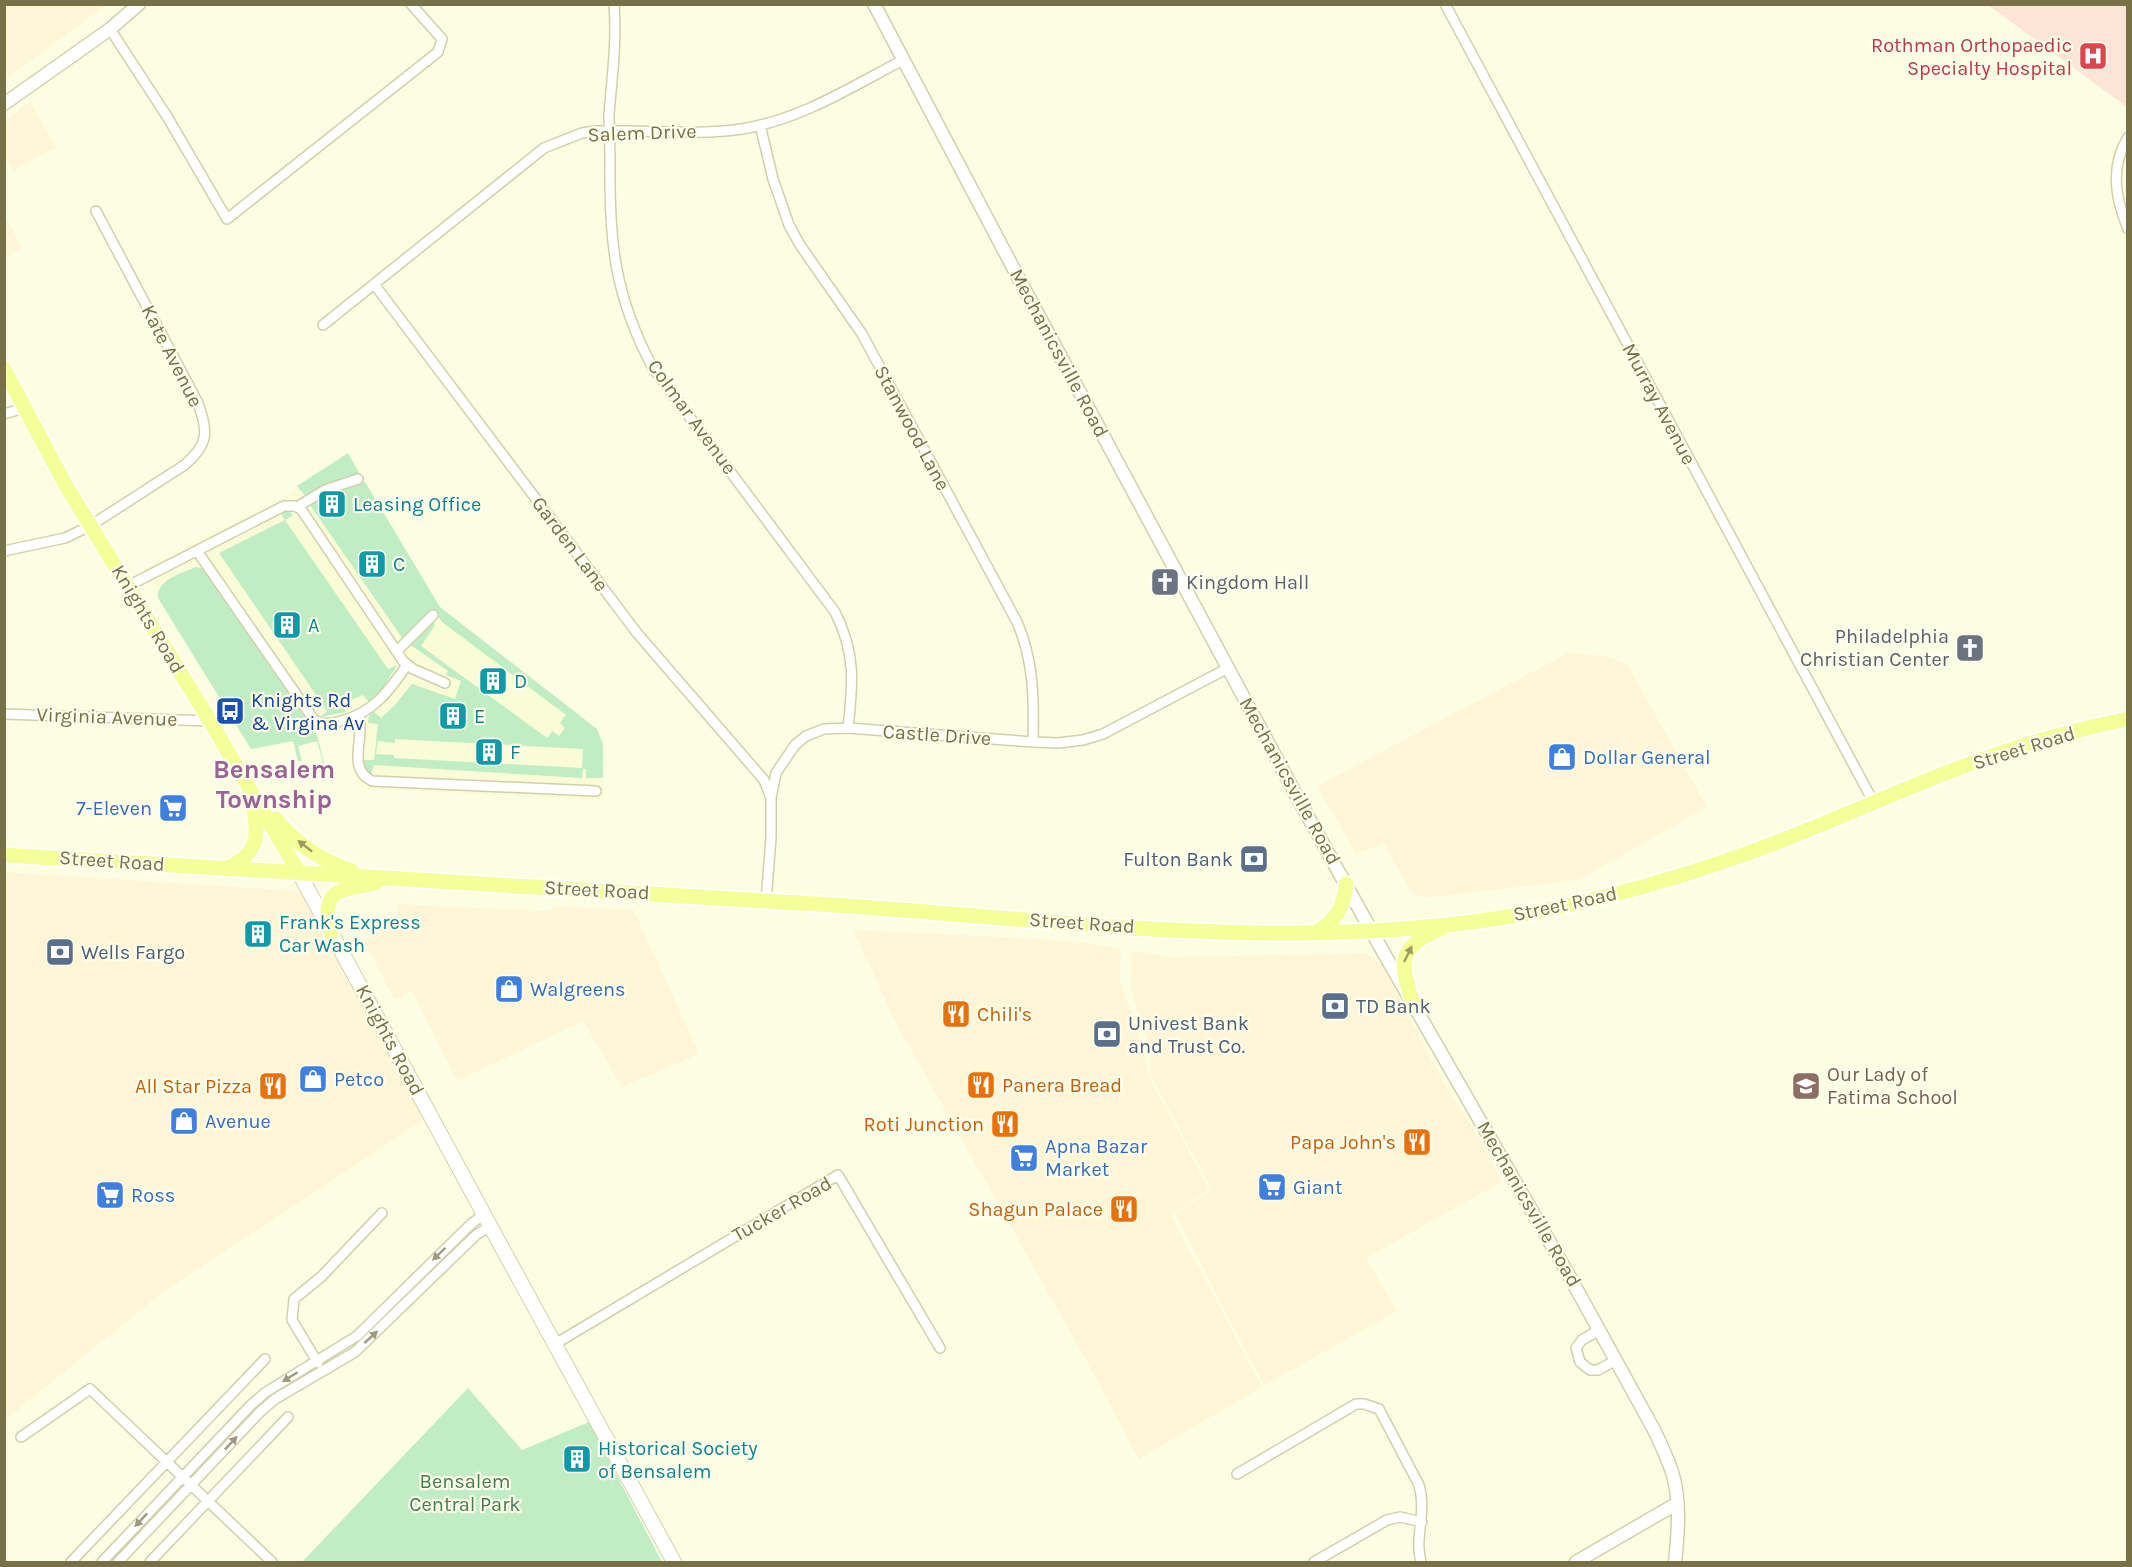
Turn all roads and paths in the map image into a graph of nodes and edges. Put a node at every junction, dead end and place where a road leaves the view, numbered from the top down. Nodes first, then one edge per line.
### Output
1 (139, 4) edge
2 (411, 4) edge
3 (614, 4) edge
4 (874, 4) edge
5 (1445, 4) edge
6 (110, 29) junction
7 (903, 60) junction
8 (4, 104) edge
9 (760, 125) junction
10 (609, 130) junction
11 (2127, 137) edge
12 (96, 211) dead end
13 (2127, 229) edge
14 (374, 284) junction
15 (323, 325) dead end
16 (4, 369) edge
17 (24, 408) junction
18 (4, 414) edge
19 (358, 479) dead end
20 (297, 507) junction
21 (90, 526) junction
22 (196, 550) junction
23 (4, 551) edge
24 (128, 586) junction
25 (433, 615) dead end
26 (397, 651) junction
27 (407, 665) junction
28 (1228, 668) junction
29 (445, 683) dead end
30 (4, 714) edge
31 (359, 716) junction
32 (2127, 720) edge
33 (210, 721) junction
34 (848, 728) junction
35 (1033, 742) junction
36 (250, 788) junction
37 (596, 791) dead end
38 (771, 798) junction
39 (1874, 802) junction
40 (4, 855) edge
41 (226, 868) junction
42 (299, 873) junction
43 (378, 878) junction
44 (395, 879) junction
45 (1346, 884) junction
46 (766, 901) junction
47 (1451, 925) junction
48 (1373, 932) junction
49 (332, 933) junction
50 (1312, 934) junction
51 (1414, 1006) junction
52 (382, 1213) dead end
53 (486, 1221) junction
54 (1599, 1330) junction
55 (555, 1344) junction
56 (940, 1348) dead end
57 (265, 1359) dead end
58 (316, 1360) junction
59 (1616, 1360) junction
60 (323, 1370) junction
61 (288, 1417) dead end
62 (21, 1437) dead end
63 (166, 1463) junction
64 (1237, 1474) dead end
65 (181, 1477) junction
66 (191, 1486) junction
67 (208, 1503) junction
68 (1677, 1504) junction
69 (1422, 1522) junction
70 (71, 1563) edge
71 (102, 1563) edge
72 (118, 1563) edge
73 (150, 1563) edge
74 (272, 1563) edge
75 (674, 1563) edge
76 (1314, 1563) edge
77 (1422, 1563) edge
78 (1576, 1563) edge
79 (1675, 1563) edge

1 - 6 street
2 - 6 street
3 - 10 street, Colmar Avenue
4 - 7 street, Mechanicsville Road
5 - 39 street, Murray Avenue
6 - 8 street
7 - 9 street, Salem Drive
7 - 28 street, Mechanicsville Road
9 - 10 street, Salem Drive
9 - 35 street, Stanwood Lane
10 - 14 street, Salem Drive
10 - 34 street, Colmar Avenue
11 - 13 street
12 - 21 street, Kate Avenue
14 - 15 street, Salem Drive
14 - 38 street, Garden Lane
16 - 17 main road, Knights Road
17 - 18 street
17 - 21 main road, Knights Road
19 - 20 street
20 - 22 street
20 - 26 street
21 - 23 street, Kate Avenue
21 - 24 main road, Knights Road
22 - 24 street
22 - 31 street
24 - 33 main road, Knights Road
25 - 26 street
26 - 27 street
27 - 29 street
27 - 31 street
28 - 35 street, Castle Drive
28 - 45 street, Mechanicsville Road
30 - 33 street, Virginia Avenue
31 - 37 street
32 - 39 main road, Street Road
33 - 36 main road, Knights Road
34 - 35 street, Castle Drive
34 - 38 street, Castle Drive
36 - 41 main road
36 - 42 main road, Knights Road
43 -> 36 main road
38 - 46 street, Castle Drive
39 - 47 main road, Street Road
40 - 41 main road, Street Road
41 - 42 main road, Street Road
42 - 43 main road, Street Road
42 - 49 main road, Knights Road
43 - 44 main road, Street Road
44 - 46 main road, Street Road
44 - 49 main road
45 - 48 street, Mechanicsville Road
45 - 50 main road
46 - 50 main road, Street Road
47 - 48 main road, Street Road
51 -> 47 main road
48 - 50 main road, Street Road
48 - 51 street, Mechanicsville Road
49 - 53 main road, Knights Road
51 - 54 street, Mechanicsville Road
52 - 58 street
53 - 55 main road, Knights Road
53 -> 58 street
60 -> 53 street
54 - 59 street, Mechanicsville Road
54 - 59 street
55 - 56 street, Tucker Road
55 - 75 main road, Knights Road
57 - 63 street
58 - 60 street
58 -> 65 street
59 - 68 street, Mechanicsville Road
66 -> 60 street
61 - 67 street
62 - 63 street
63 - 65 street
63 - 70 street
64 - 69 street
65 - 66 street
65 -> 71 street
66 - 67 street
66 - 72 street
67 - 73 street
67 - 74 street
68 - 78 street
68 - 79 street, Mechanicsville Road
69 - 76 street
69 - 77 street

